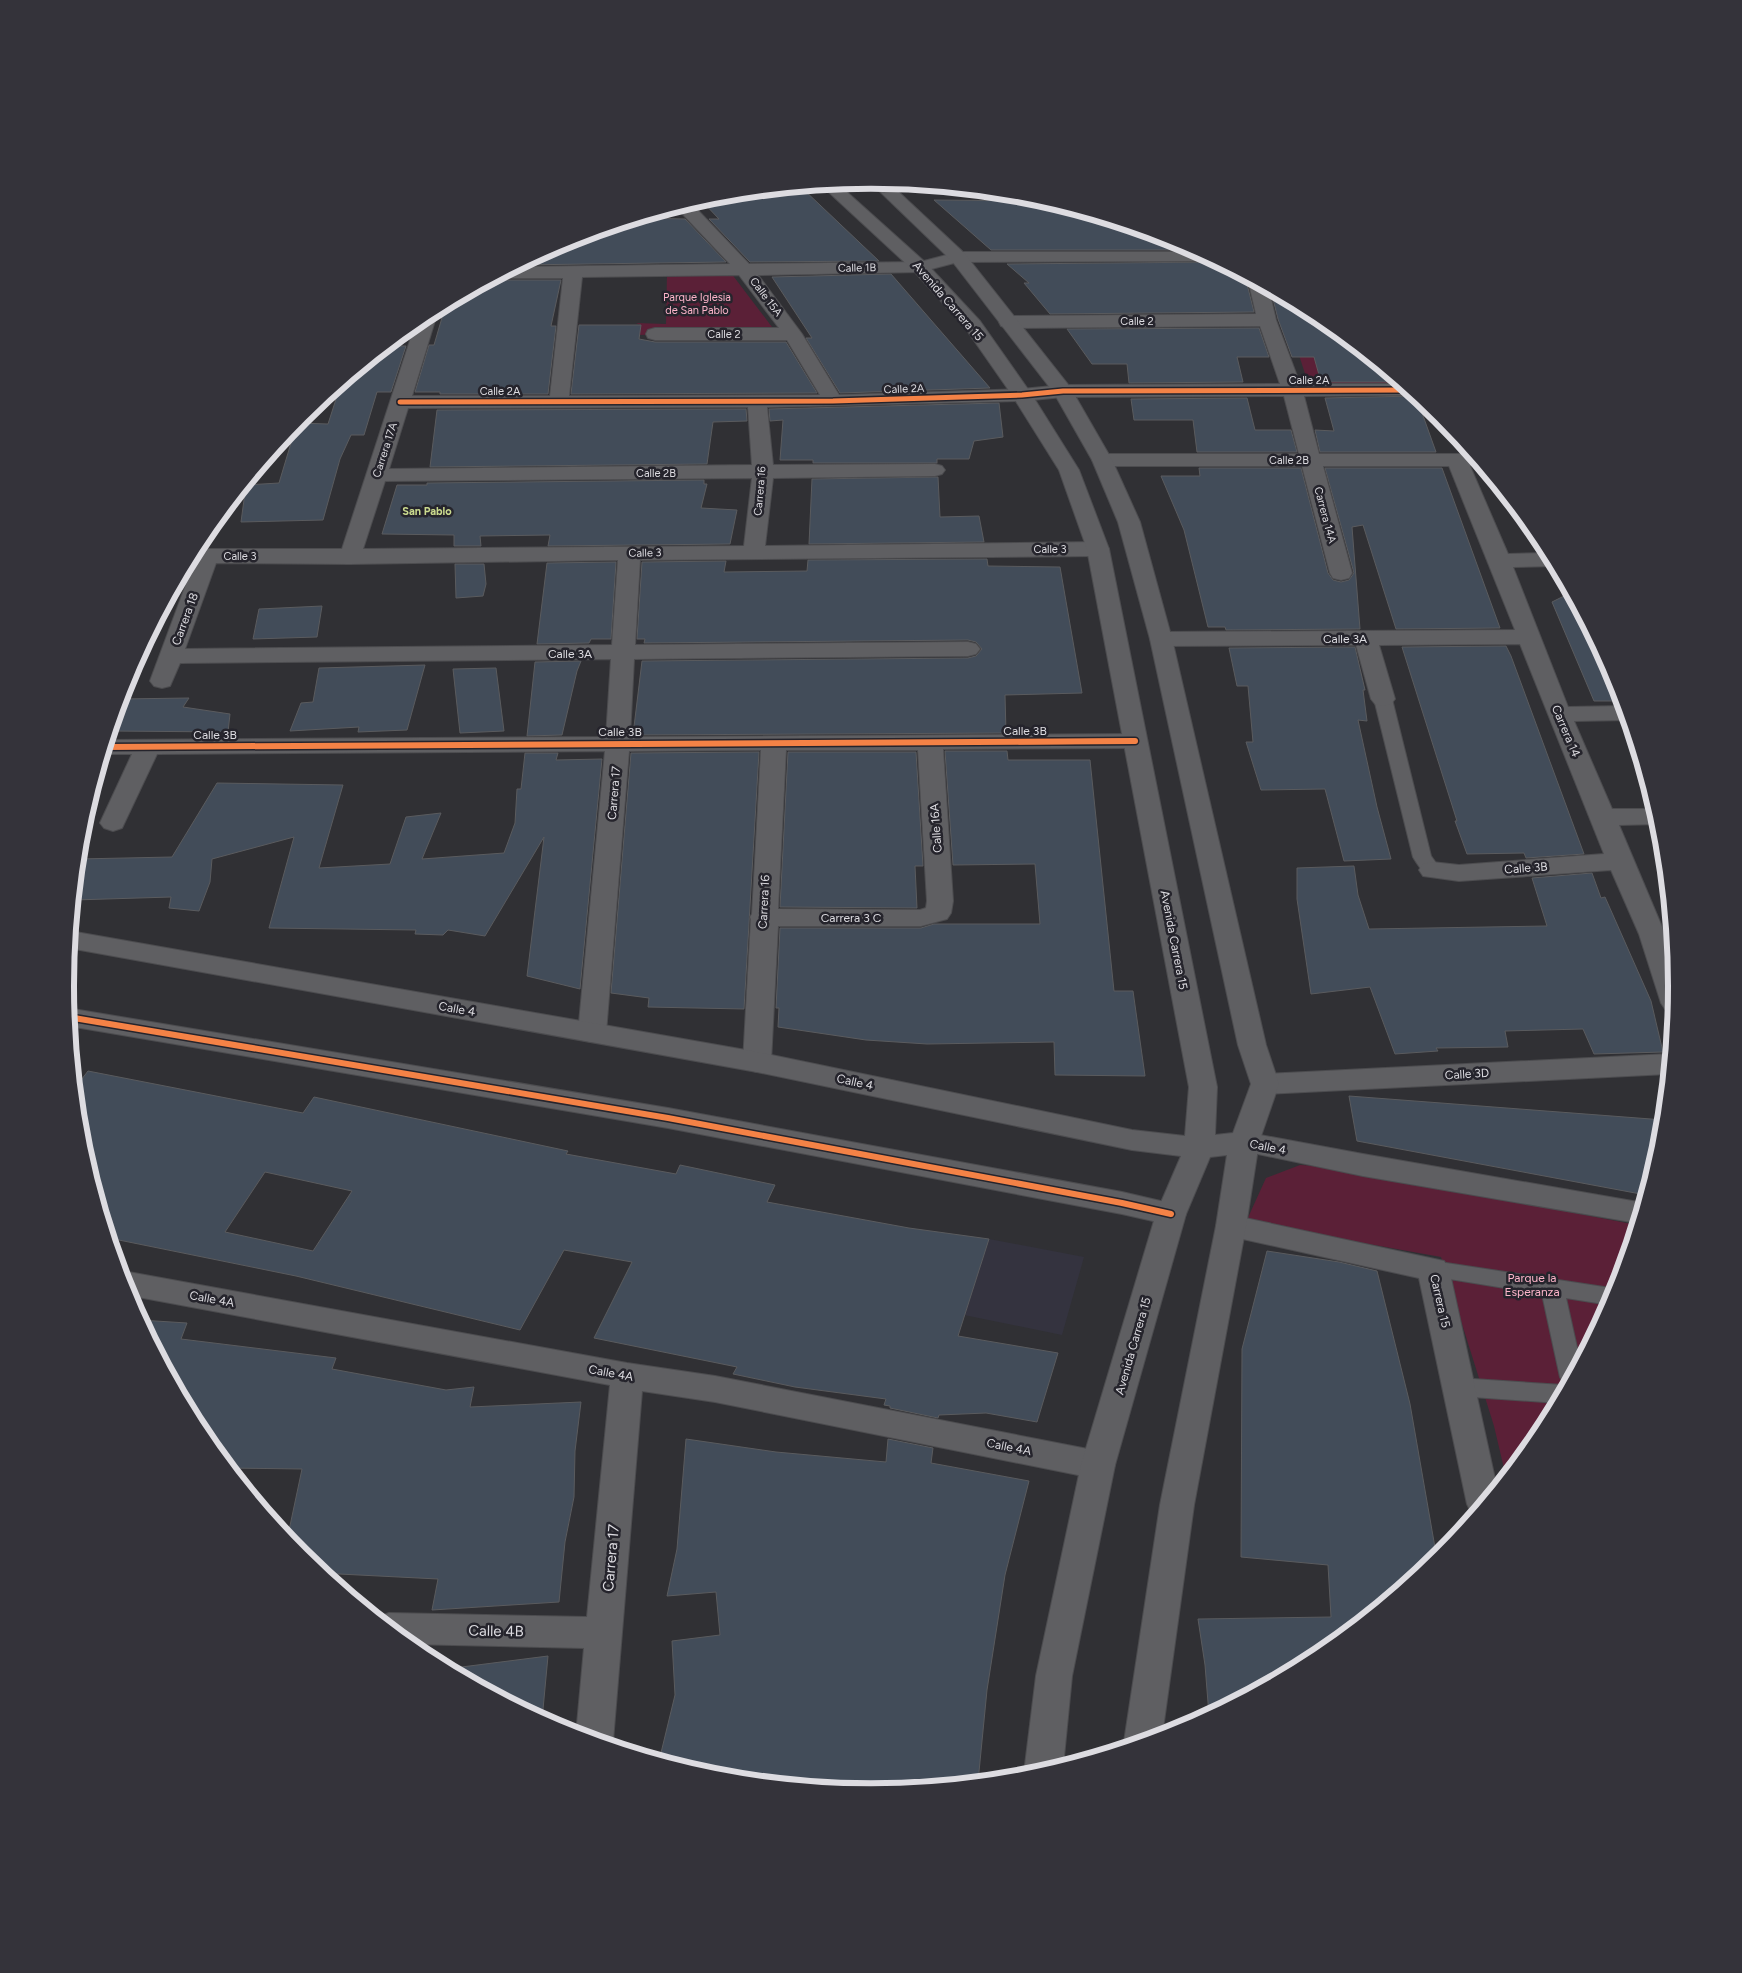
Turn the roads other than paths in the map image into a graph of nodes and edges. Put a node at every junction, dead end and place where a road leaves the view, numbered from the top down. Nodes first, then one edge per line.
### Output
1 (835, 190) edge
2 (886, 190) edge
3 (688, 211) edge
4 (958, 257) junction
5 (1194, 258) edge
6 (920, 267) junction
7 (745, 270) junction
8 (573, 272) junction
9 (515, 273) edge
10 (1260, 290) edge
11 (1267, 320) junction
12 (1008, 322) junction
13 (424, 327) edge
14 (655, 334) dead end
15 (793, 334) junction
16 (411, 336) edge
17 (421, 336) junction
18 (1292, 390) junction
19 (1400, 390) edge
20 (1063, 391) junction
21 (1022, 395) junction
22 (559, 401) junction
23 (756, 401) junction
24 (833, 401) junction
25 (400, 402) junction
26 (1102, 460) junction
27 (1310, 460) junction
28 (1466, 460) edge
29 (935, 470) dead end
30 (763, 472) junction
31 (377, 475) junction
32 (1098, 549) junction
33 (754, 551) junction
34 (629, 553) junction
35 (200, 556) edge
36 (350, 557) junction
37 (199, 558) edge
38 (1544, 560) edge
39 (1500, 561) junction
40 (1341, 573) dead end
41 (1528, 637) junction
42 (1162, 638) junction
43 (1366, 639) junction
44 (968, 649) dead end
45 (623, 653) junction
46 (171, 656) junction
47 (162, 681) dead end
48 (1383, 699) joint
49 (1620, 713) edge
50 (1559, 714) junction
51 (1135, 741) junction
52 (774, 742) junction
53 (930, 742) junction
54 (618, 743) junction
55 (111, 747) edge
56 (148, 747) junction
57 (1603, 817) junction
58 (1650, 817) edge
59 (113, 823) dead end
60 (1620, 862) junction
61 (1432, 870) joint
62 (938, 913) joint
63 (763, 918) junction
64 (1662, 934) edge
65 (75, 941) edge
66 (1668, 961) edge
67 (75, 1018) edge
68 (592, 1033) junction
69 (757, 1062) junction
70 (1664, 1064) edge
71 (1265, 1084) junction
72 (1244, 1142) junction
73 (1199, 1148) junction
74 (1635, 1212) edge
75 (1172, 1214) junction
76 (1231, 1226) junction
77 (1434, 1269) junction
78 (131, 1285) edge
79 (1552, 1287) junction
80 (1606, 1296) edge
81 (1570, 1368) edge
82 (627, 1376) junction
83 (1458, 1387) junction
84 (1556, 1394) edge
85 (1098, 1465) junction
86 (1483, 1497) edge
87 (399, 1628) edge
88 (604, 1633) junction
89 (595, 1734) edge
90 (1144, 1735) edge
91 (1044, 1764) edge

1 - 6 street, Avenida Carrera 15
2 - 4 street
3 - 7 street, Calle 15A
4 - 5 street, Calle 1B
4 - 6 street, Calle 1B
4 - 12 street
6 - 7 street, Calle 1B
6 - 21 street, Avenida Carrera 15
7 - 8 street, Calle 1B
7 - 15 street, Calle 15A
8 - 9 street, Calle 1B
8 - 22 street
10 - 11 street, Carrera 14A
11 - 12 street, Calle 2
11 - 18 street, Carrera 14A
12 - 20 street
13 - 17 street, Carrera 17A
14 - 15 street, Calle 2
15 - 24 street, Calle 15A
16 - 17 street
17 - 25 street, Carrera 17A
18 - 19 street, Calle 2A
18 - 20 street, Calle 2A
18 - 27 street, Carrera 14A
20 - 21 street, Calle 2A
20 - 26 street
21 - 24 street, Calle 2A
21 - 32 street, Avenida Carrera 15
22 - 23 street, Calle 2A
22 - 25 street, Calle 2A
23 - 24 street, Calle 2A
23 - 30 street, Carrera 16
25 - 31 street, Carrera 17A
26 - 27 street, Calle 2B
26 - 42 street
27 - 28 street, Calle 2B
27 - 40 street, Carrera 14A
28 - 39 street, Carrera 14
29 - 30 street, Calle 2B
30 - 31 street, Calle 2B
30 - 33 street, Carrera 16
31 - 36 street, Carrera 17A
32 - 33 street, Calle 3
32 - 51 street, Avenida Carrera 15
33 - 34 street, Calle 3
34 - 36 street, Calle 3
34 - 45 street, Carrera 17
35 - 36 street, Calle 3
37 - 46 street, Carrera 18
38 - 39 street
39 - 41 street, Carrera 14
41 - 43 street, Calle 3A
41 - 50 street, Carrera 14
42 - 43 street, Calle 3A
42 - 71 street
43 - 48 street
44 - 45 street, Calle 3A
45 - 46 street, Calle 3A
45 - 54 street, Carrera 17
46 - 47 street, Carrera 18
48 - 61 lane
49 - 50 street
50 - 57 street, Carrera 14
51 - 53 street, Calle 3B
51 - 73 street, Avenida Carrera 15
52 - 53 street, Calle 3B
52 - 54 street, Calle 3B
52 - 63 street, Carrera 16
53 - 62 street, Calle 16A
54 - 56 street, Calle 3B
54 - 68 street, Carrera 17
55 - 56 street, Calle 3B
56 - 59 street
57 - 58 street
57 - 60 street, Carrera 14
60 - 61 street, Calle 3B
60 - 64 street, Carrera 14
62 - 63 street, Carrera 3 C
63 - 69 street, Carrera 16
64 - 66 street, Carrera 14
65 - 68 street, Calle 4
67 - 75 street
68 - 69 street, Calle 4
69 - 73 street, Calle 4
70 - 71 street, Calle 3D
71 - 72 street
72 - 73 street, Calle 4
72 - 74 street, Calle 4
72 - 76 street
73 - 75 street, Avenida Carrera 15
75 - 85 street, Avenida Carrera 15
76 - 77 street, Carrera 15
76 - 90 street
77 - 79 lane
77 - 83 street, Carrera 15
78 - 82 street, Calle 4A
79 - 80 lane
79 - 81 lane
82 - 85 street, Calle 4A
82 - 88 street, Carrera 17
83 - 84 lane
83 - 86 street, Carrera 15
85 - 91 street, Avenida Carrera 15
87 - 88 street, Calle 4B
88 - 89 street, Carrera 17

